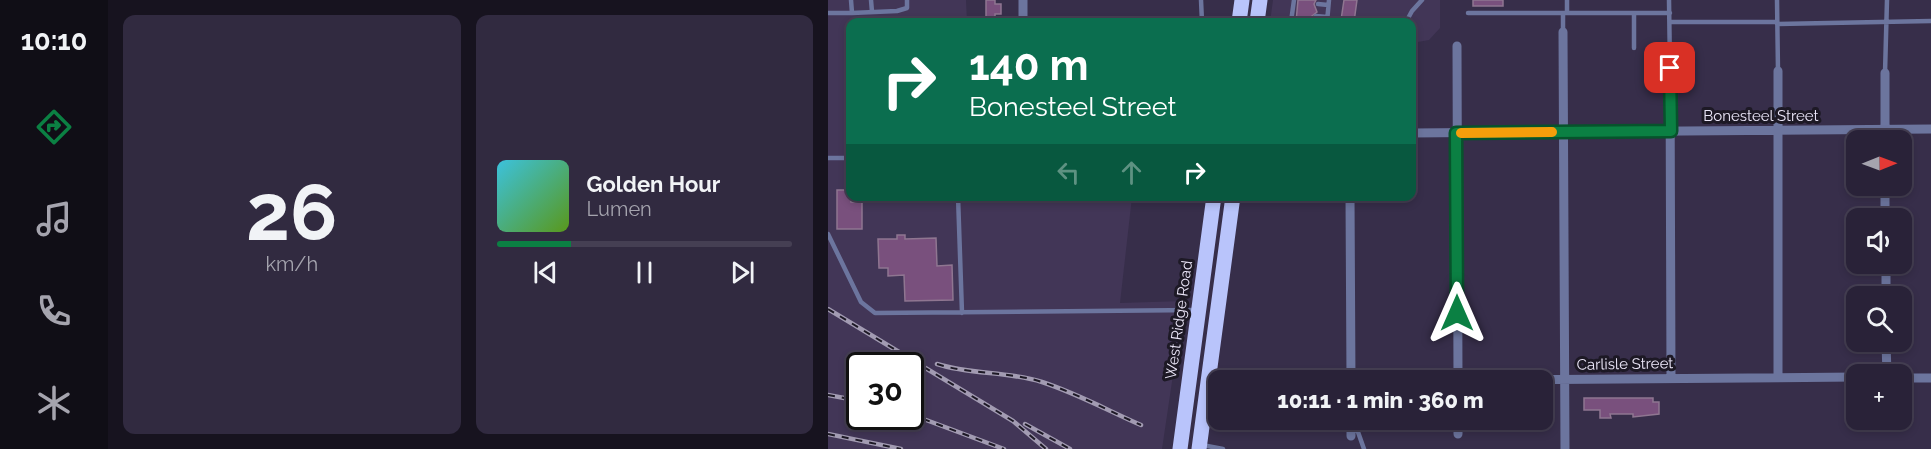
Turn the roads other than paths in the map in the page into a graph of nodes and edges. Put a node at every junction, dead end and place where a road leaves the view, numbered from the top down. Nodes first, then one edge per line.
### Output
1 (851, 0) edge
2 (872, 0) edge
3 (907, 0) edge
4 (1023, 0) edge
5 (1202, 0) edge
6 (1242, 0) edge
7 (1260, 0) edge
8 (1422, 0) edge
9 (1567, 0) edge
10 (1670, 0) edge
11 (1777, 0) edge
12 (1887, 0) edge
13 (1295, 2) edge
14 (1328, 3) edge
15 (1318, 4) dead end
16 (872, 12) junction
17 (828, 13) edge
18 (852, 13) junction
19 (1565, 13) junction
20 (1634, 13) junction
21 (1670, 13) junction
22 (1468, 14) dead end
23 (1316, 16) dead end
24 (1023, 18) edge
25 (1202, 18) edge
26 (1240, 18) edge
27 (1258, 18) edge
28 (1293, 18) edge
29 (1322, 18) edge
30 (1327, 18) edge
31 (1408, 18) edge
32 (1931, 21) edge
33 (1670, 22) junction
34 (1887, 22) junction
35 (1777, 23) junction
36 (1563, 32) joint
37 (1457, 46) dead end
38 (1634, 48) dead end
39 (1670, 68) joint
40 (1778, 71) joint
41 (1886, 73) joint
42 (1931, 129) edge
43 (1778, 130) junction
44 (1846, 130) edge
45 (1884, 130) joint
46 (1671, 131) junction
47 (1563, 132) junction
48 (1416, 133) edge
49 (1456, 133) junction
50 (828, 158) edge
51 (846, 158) edge
52 (958, 201) edge
53 (1213, 201) edge
54 (1232, 201) edge
55 (1350, 201) edge
56 (828, 234) edge
57 (1198, 310) junction
58 (962, 313) junction
59 (1214, 370) edge
60 (1351, 370) edge
61 (1458, 370) edge
62 (1778, 377) junction
63 (1846, 377) edge
64 (1671, 378) junction
65 (1912, 378) edge
66 (1931, 378) edge
67 (1553, 379) edge
68 (1564, 379) junction
69 (1208, 419) edge
70 (1354, 430) edge
71 (1458, 430) edge
72 (1458, 434) dead end
73 (1199, 447) edge
74 (1180, 449) edge
75 (1223, 449) edge
76 (1364, 449) edge
77 (1565, 449) edge

1 - 18 lane
2 - 16 lane
3 - 16 lane
4 - 24 street
5 - 25 lane
6 - 26 highway
7 - 27 highway
8 - 31 lane
9 - 19 lane
10 - 21 lane
11 - 35 lane
12 - 34 lane
13 - 28 lane
14 - 15 lane
14 - 30 lane
16 - 18 lane
17 - 18 lane
19 - 20 lane
19 - 22 lane
19 - 36 lane
20 - 21 lane
20 - 38 lane
21 - 33 lane
23 - 29 lane
32 - 34 lane
33 - 35 lane
33 - 39 lane
34 - 35 lane
34 - 41 lane
35 - 40 lane
36 - 47 street
37 - 49 street
39 - 46 street
40 - 43 street
41 - 45 street
42 - 45 street, Bonesteel Street
43 - 44 street, Bonesteel Street
43 - 46 street, Bonesteel Street
43 - 62 street
46 - 47 street, Bonesteel Street
46 - 64 street
47 - 49 street, Bonesteel Street
47 - 68 street
48 - 49 street, Bonesteel Street
49 - 61 street
50 - 51 lane
52 - 58 lane
53 - 57 highway, West Ridge Road
54 - 59 highway
55 - 60 street
56 - 58 lane
57 - 58 lane
57 - 74 highway, West Ridge Road
62 - 63 street, Carlisle Street
62 - 64 street, Carlisle Street
64 - 68 street, Carlisle Street
65 - 66 street
67 - 68 street, Carlisle Street
68 - 77 street
69 - 73 highway
70 - 76 lane
71 - 72 street
73 - 75 lane

